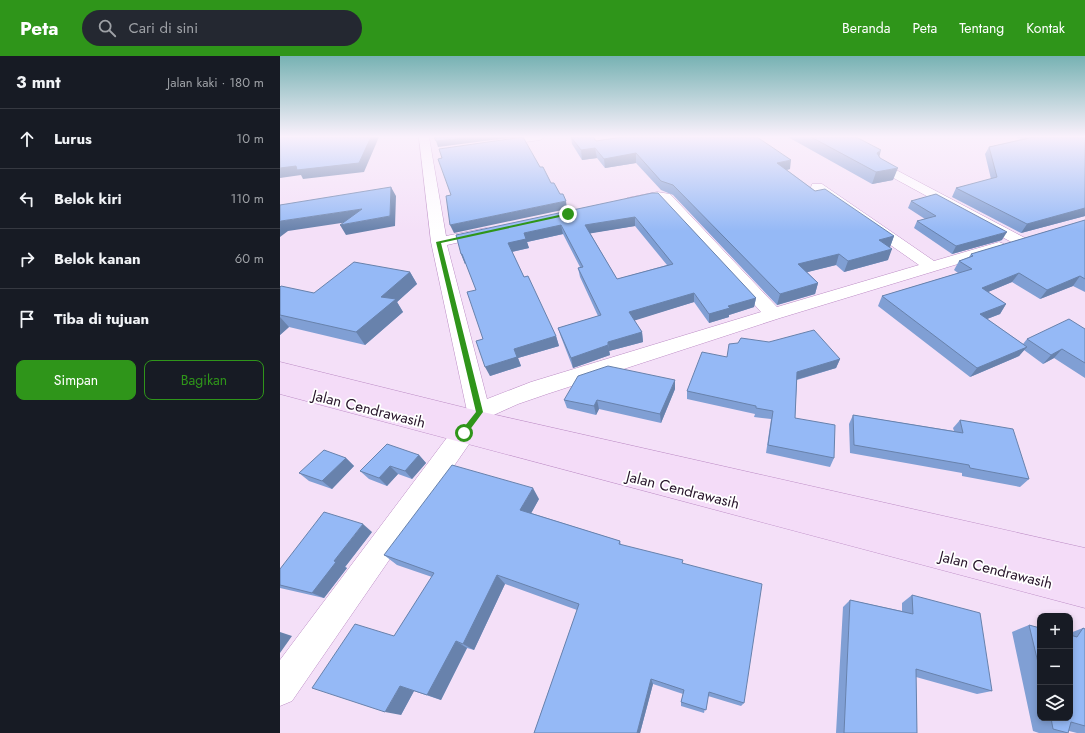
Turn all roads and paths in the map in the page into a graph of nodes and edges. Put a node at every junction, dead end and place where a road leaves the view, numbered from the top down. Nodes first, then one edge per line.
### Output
1 (431, 169) edge
2 (886, 169) edge
3 (817, 187) dead end
4 (621, 203) edge
5 (500, 229) edge
6 (439, 242) junction
7 (932, 267) junction
8 (773, 314) junction
9 (280, 370) edge
10 (280, 386) edge
11 (473, 422) junction
12 (1085, 563) edge
13 (1085, 593) edge
14 (280, 689) edge

1 - 6 street
2 - 7 street
3 - 7 street
4 - 8 street
5 - 6 street
6 - 11 street
7 - 8 street
8 - 11 street
9 - 11 main road, Jalan Cendrawasih
10 - 11 main road, Jalan Cendrawasih
11 - 12 main road, Jalan Cendrawasih
11 - 13 main road, Jalan Cendrawasih
11 - 14 street

